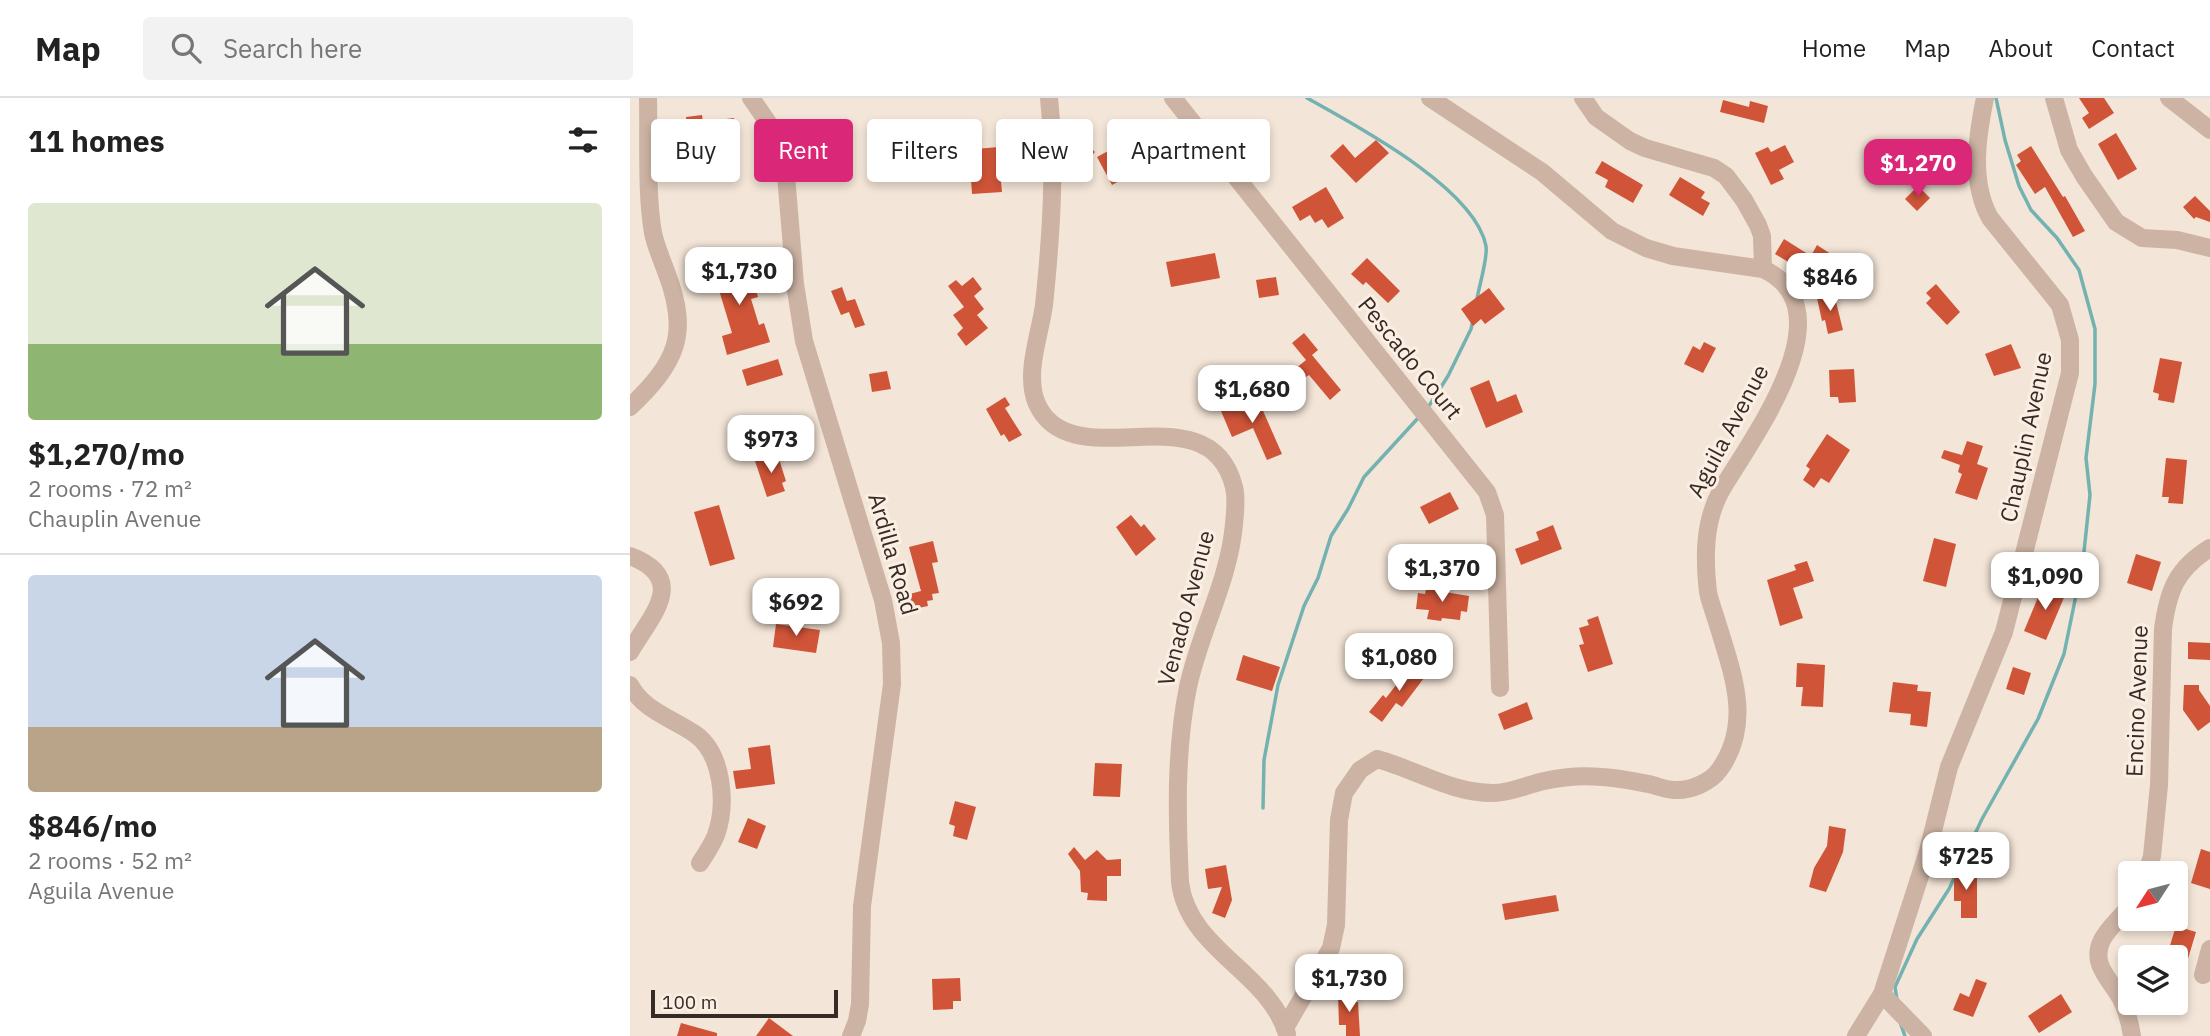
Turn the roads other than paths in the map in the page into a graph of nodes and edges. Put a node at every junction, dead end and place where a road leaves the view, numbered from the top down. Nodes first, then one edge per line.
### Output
1 (648, 98) edge
2 (751, 98) edge
3 (1049, 98) edge
4 (1173, 98) edge
5 (1430, 98) edge
6 (1583, 98) edge
7 (1985, 98) edge
8 (2054, 98) edge
9 (2169, 98) edge
10 (2210, 130) edge
11 (2210, 248) edge
12 (1763, 269) junction
13 (630, 407) edge
14 (2210, 548) edge
15 (630, 556) edge
16 (630, 652) edge
17 (630, 685) edge
18 (1500, 688) dead end
19 (2151, 861) edge
20 (699, 863) dead end
21 (2118, 921) edge
22 (2210, 949) edge
23 (2203, 975) dead end
24 (1882, 994) junction
25 (1286, 1032) edge
26 (851, 1036) edge
27 (1856, 1036) edge
28 (1923, 1036) edge
29 (2133, 1036) edge

1 - 13 street
2 - 26 street, Ardilla Road
3 - 25 street, Venado Avenue
4 - 18 street, Pescado Court
5 - 12 street
6 - 12 street
7 - 24 street, Chauplin Avenue
8 - 11 street
9 - 10 street
12 - 25 street, Aguila Avenue
14 - 19 street, Encino Avenue
15 - 16 street
17 - 20 street
21 - 29 street
22 - 23 street
24 - 27 street, Chauplin Avenue
24 - 28 street

